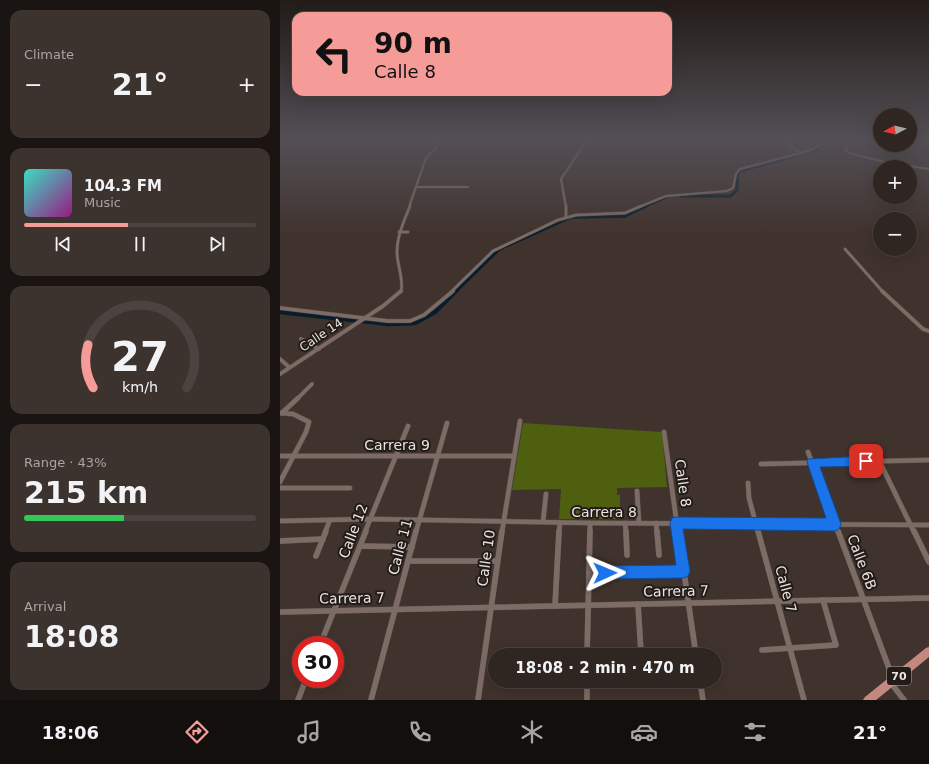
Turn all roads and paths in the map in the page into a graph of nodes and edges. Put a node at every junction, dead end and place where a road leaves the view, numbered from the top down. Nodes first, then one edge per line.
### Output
1 (421, 172) edge
2 (566, 172) edge
3 (738, 172) edge
4 (416, 187) junction
5 (468, 187) dead end
6 (566, 218) junction
7 (399, 232) junction
8 (408, 232) dead end
9 (845, 250) dead end
10 (280, 308) edge
11 (364, 318) junction
12 (929, 330) edge
13 (301, 338) dead end
14 (319, 349) junction
15 (280, 358) edge
16 (289, 367) junction
17 (280, 373) edge
18 (312, 384) dead end
19 (281, 413) edge
20 (520, 421) dead end
21 (447, 423) dead end
22 (408, 426) dead end
23 (664, 432) dead end
24 (874, 450) dead end
25 (808, 452) dead end
26 (280, 456) edge
27 (292, 456) junction
28 (396, 456) junction
29 (514, 456) junction
30 (437, 457) junction
31 (929, 460) edge
32 (880, 461) junction
33 (812, 462) junction
34 (761, 464) dead end
35 (280, 482) edge
36 (748, 483) dead end
37 (280, 488) edge
38 (350, 488) dead end
39 (637, 491) dead end
40 (546, 494) dead end
41 (370, 519) junction
42 (330, 520) junction
43 (419, 520) junction
44 (280, 521) edge
45 (503, 522) junction
46 (543, 522) junction
47 (560, 523) junction
48 (590, 523) junction
49 (625, 523) junction
50 (638, 523) junction
51 (656, 523) junction
52 (676, 523) junction
53 (756, 524) junction
54 (835, 524) junction
55 (929, 525) edge
56 (911, 526) junction
57 (322, 540) junction
58 (280, 541) edge
59 (360, 546) junction
60 (412, 547) junction
61 (626, 555) dead end
62 (659, 555) dead end
63 (316, 556) dead end
64 (408, 561) junction
65 (497, 561) junction
66 (929, 562) edge
67 (684, 571) junction
68 (589, 573) junction
69 (929, 598) edge
70 (863, 599) junction
71 (822, 600) junction
72 (777, 601) junction
73 (688, 603) junction
74 (638, 604) junction
75 (588, 605) junction
76 (555, 606) junction
77 (491, 607) junction
78 (396, 609) junction
79 (334, 611) junction
80 (280, 612) edge
81 (324, 636) edge
82 (587, 648) edge
83 (641, 648) edge
84 (695, 648) edge
85 (789, 648) junction
86 (762, 650) dead end
87 (929, 651) edge
88 (892, 682) junction
89 (303, 688) edge
90 (587, 688) edge
91 (701, 688) edge
92 (298, 700) edge
93 (371, 700) edge
94 (478, 700) edge
95 (586, 700) edge
96 (703, 700) edge
97 (804, 700) edge
98 (868, 700) edge
99 (904, 700) edge

1 - 4 street
2 - 6 street
3 - 6 street
4 - 5 street
4 - 7 street
6 - 11 street
7 - 8 street
7 - 11 street, Calle 14
9 - 12 street
10 - 11 street
11 - 14 street, Calle 14
13 - 14 street
14 - 16 street, Calle 14
15 - 16 street
16 - 17 street, Calle 14
18 - 19 street
19 - 27 street
20 - 29 street, Calle 10
21 - 30 street, Calle 11
22 - 28 street, Calle 12
23 - 52 street, Calle 8
24 - 32 street
25 - 33 street, Calle 6B
26 - 27 street, Carrera 9
27 - 28 street, Carrera 9
27 - 35 street
28 - 30 street, Carrera 9
28 - 41 street, Calle 12
29 - 30 street, Carrera 9
29 - 45 street, Calle 10
30 - 43 street, Calle 11
31 - 32 street
32 - 33 street
32 - 56 street
33 - 34 street
33 - 54 street, Calle 6B
36 - 53 street, Calle 7
37 - 38 street
39 - 50 street
40 - 46 street
41 - 42 street, Carrera 8
41 - 43 street, Carrera 8
41 - 59 street, Calle 12
42 - 44 street, Carrera 8
42 - 57 street
43 - 45 street, Carrera 8
43 - 60 street, Calle 11
45 - 46 street, Carrera 8
45 - 65 street, Calle 10
46 - 47 street, Carrera 8
47 - 48 street, Carrera 8
47 - 76 street
48 - 49 street, Carrera 8
48 - 68 street
49 - 50 street, Carrera 8
49 - 61 street
50 - 51 street, Carrera 8
51 - 52 street, Carrera 8
51 - 62 street
52 - 53 street, Carrera 8
52 - 67 street, Calle 8
53 - 54 street, Carrera 8
53 - 72 street, Calle 7
54 - 56 street, Carrera 8
54 - 70 street, Calle 6B
55 - 56 street, Carrera 8
56 - 66 street
57 - 58 street
57 - 63 street
59 - 60 street
59 - 79 street, Calle 12
60 - 64 street, Calle 11
64 - 65 street
64 - 78 street, Calle 11
65 - 77 street, Calle 10
67 - 68 street
67 - 73 street, Calle 8
68 - 75 street
69 - 70 street, Carrera 7
70 - 71 street, Carrera 7
70 - 88 street, Calle 6B
71 - 72 street, Carrera 7
71 - 85 street
72 - 73 street, Carrera 7
72 - 85 street, Calle 7
73 - 74 street, Carrera 7
73 - 84 street, Calle 8
74 - 75 street, Carrera 7
74 - 83 street
75 - 76 street, Carrera 7
75 - 82 street
76 - 77 street, Carrera 7
77 - 78 street, Carrera 7
77 - 94 street, Calle 10
78 - 79 street, Carrera 7
78 - 93 street, Calle 11
79 - 80 street, Carrera 7
79 - 81 street, Calle 12
85 - 86 street
85 - 97 street, Calle 7
87 - 88 main road, 70
88 - 98 main road, 70
88 - 99 street, Calle 6B
89 - 92 street
90 - 95 street
91 - 96 street

